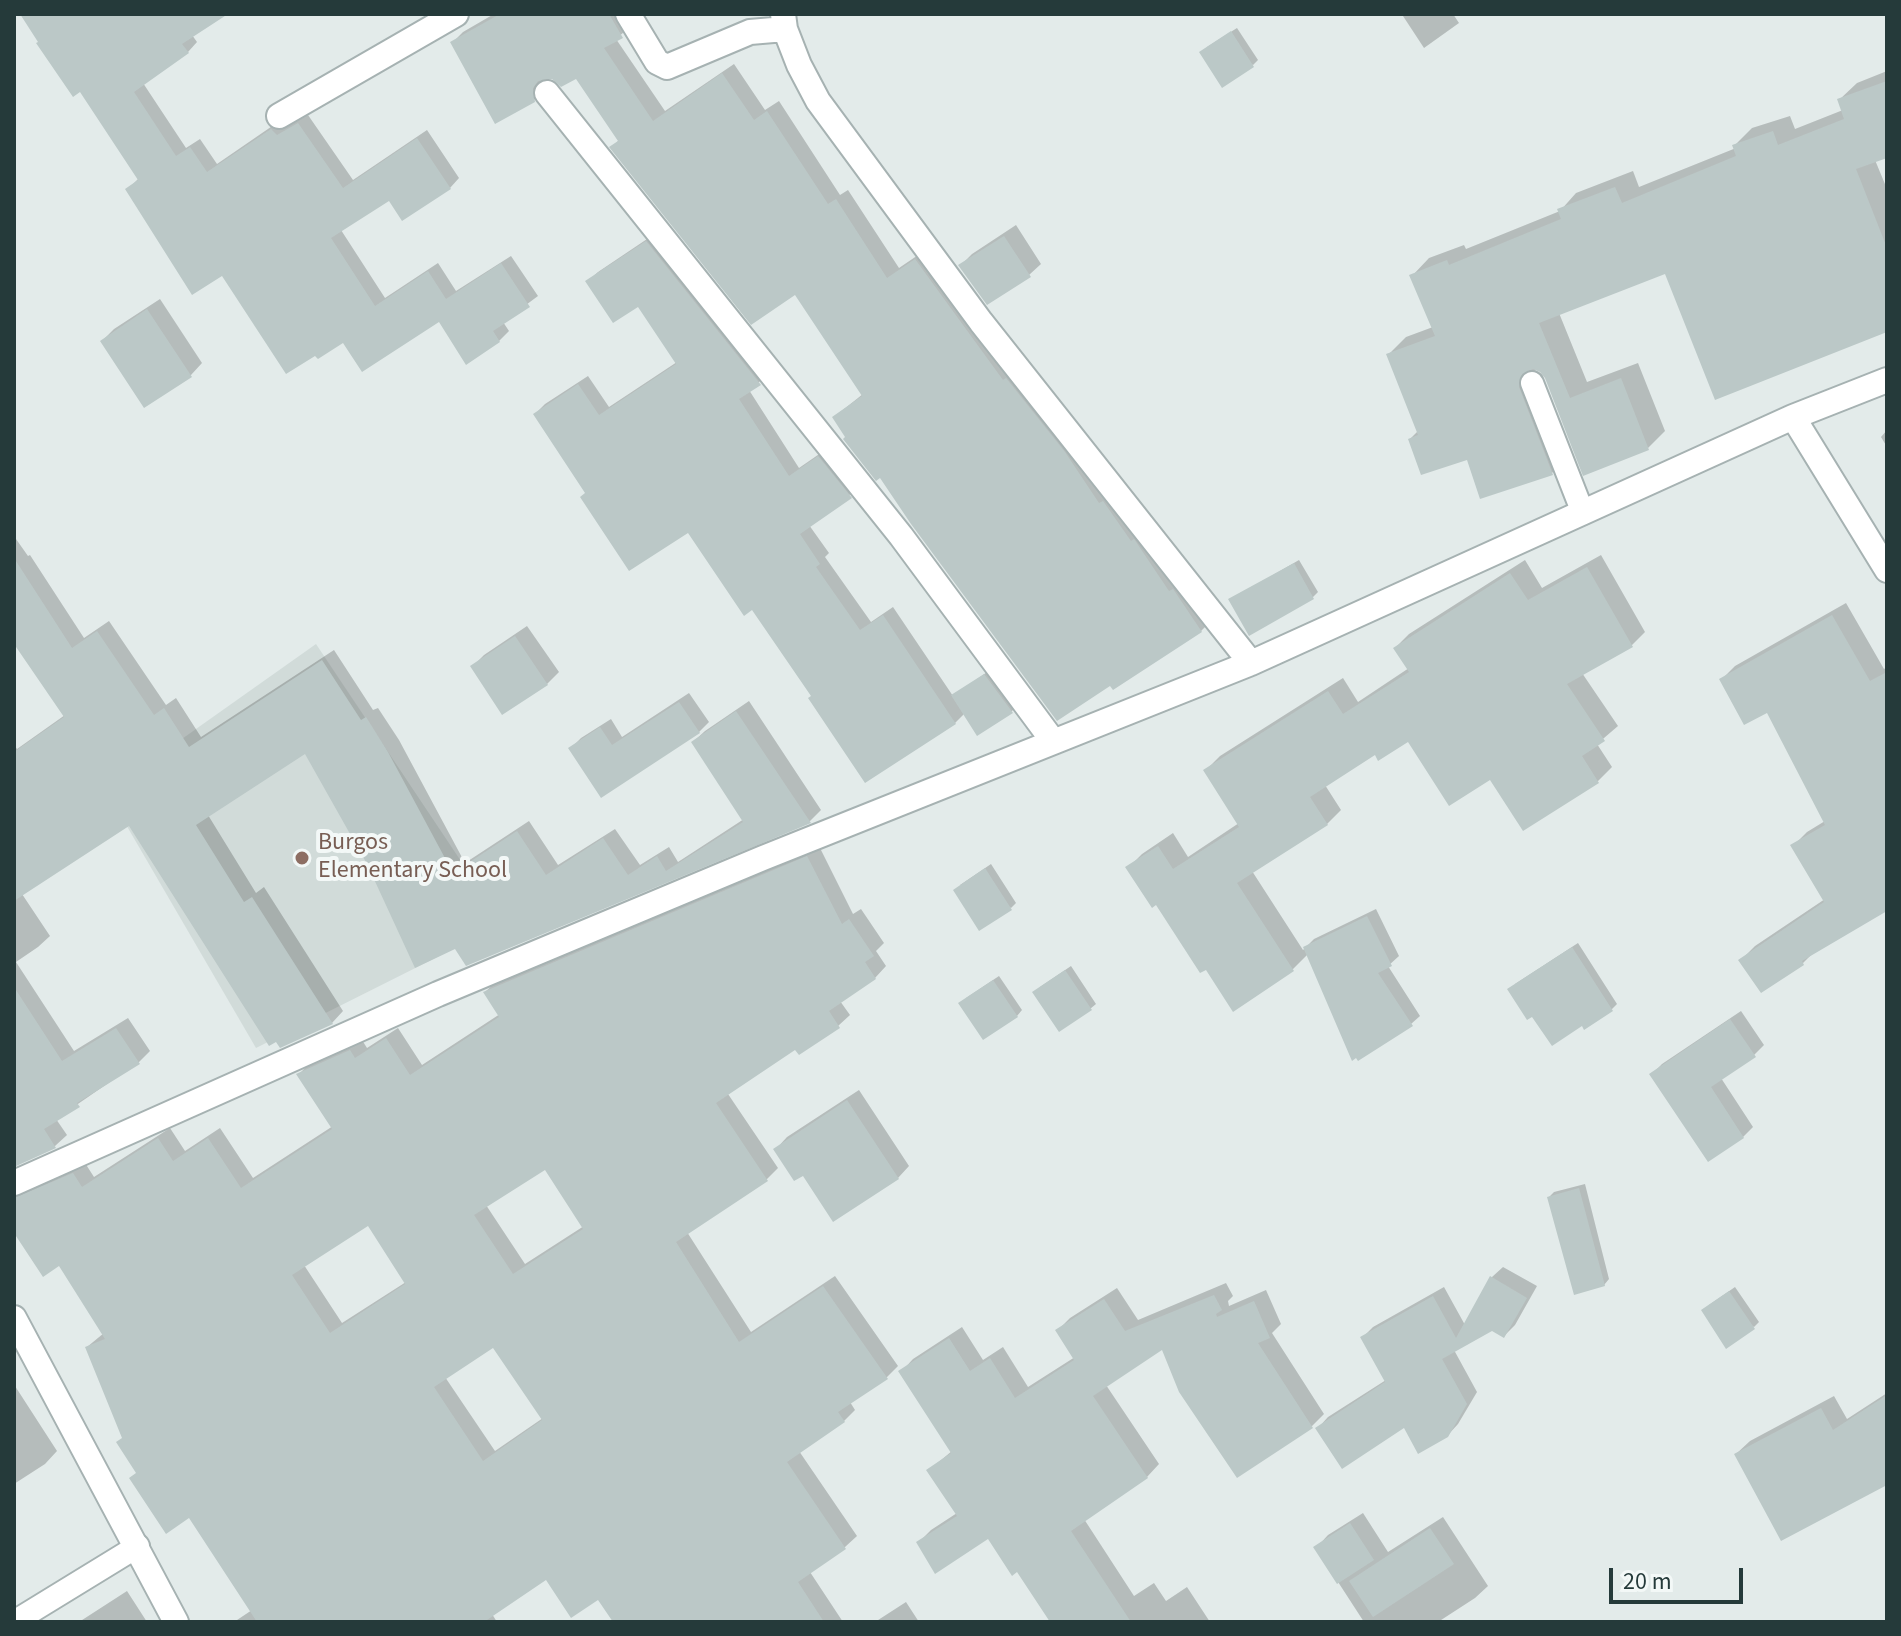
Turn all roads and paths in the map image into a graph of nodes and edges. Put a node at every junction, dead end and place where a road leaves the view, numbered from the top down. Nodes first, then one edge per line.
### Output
1 (456, 14) edge
2 (628, 14) edge
3 (784, 22) edge
4 (547, 93) dead end
5 (279, 116) dead end
6 (1887, 380) edge
7 (1532, 383) dead end
8 (1793, 417) junction
9 (1583, 513) junction
10 (1887, 570) edge
11 (1251, 663) junction
12 (1053, 741) junction
13 (14, 1183) edge
14 (14, 1318) edge
15 (138, 1546) junction
16 (14, 1622) edge
17 (176, 1622) edge

1 - 5 street
2 - 3 street
3 - 11 street
4 - 12 street
6 - 8 street
7 - 9 lane
8 - 9 street
8 - 10 street
9 - 11 street
11 - 12 street
12 - 13 street
14 - 15 street
15 - 16 lane
15 - 17 street

